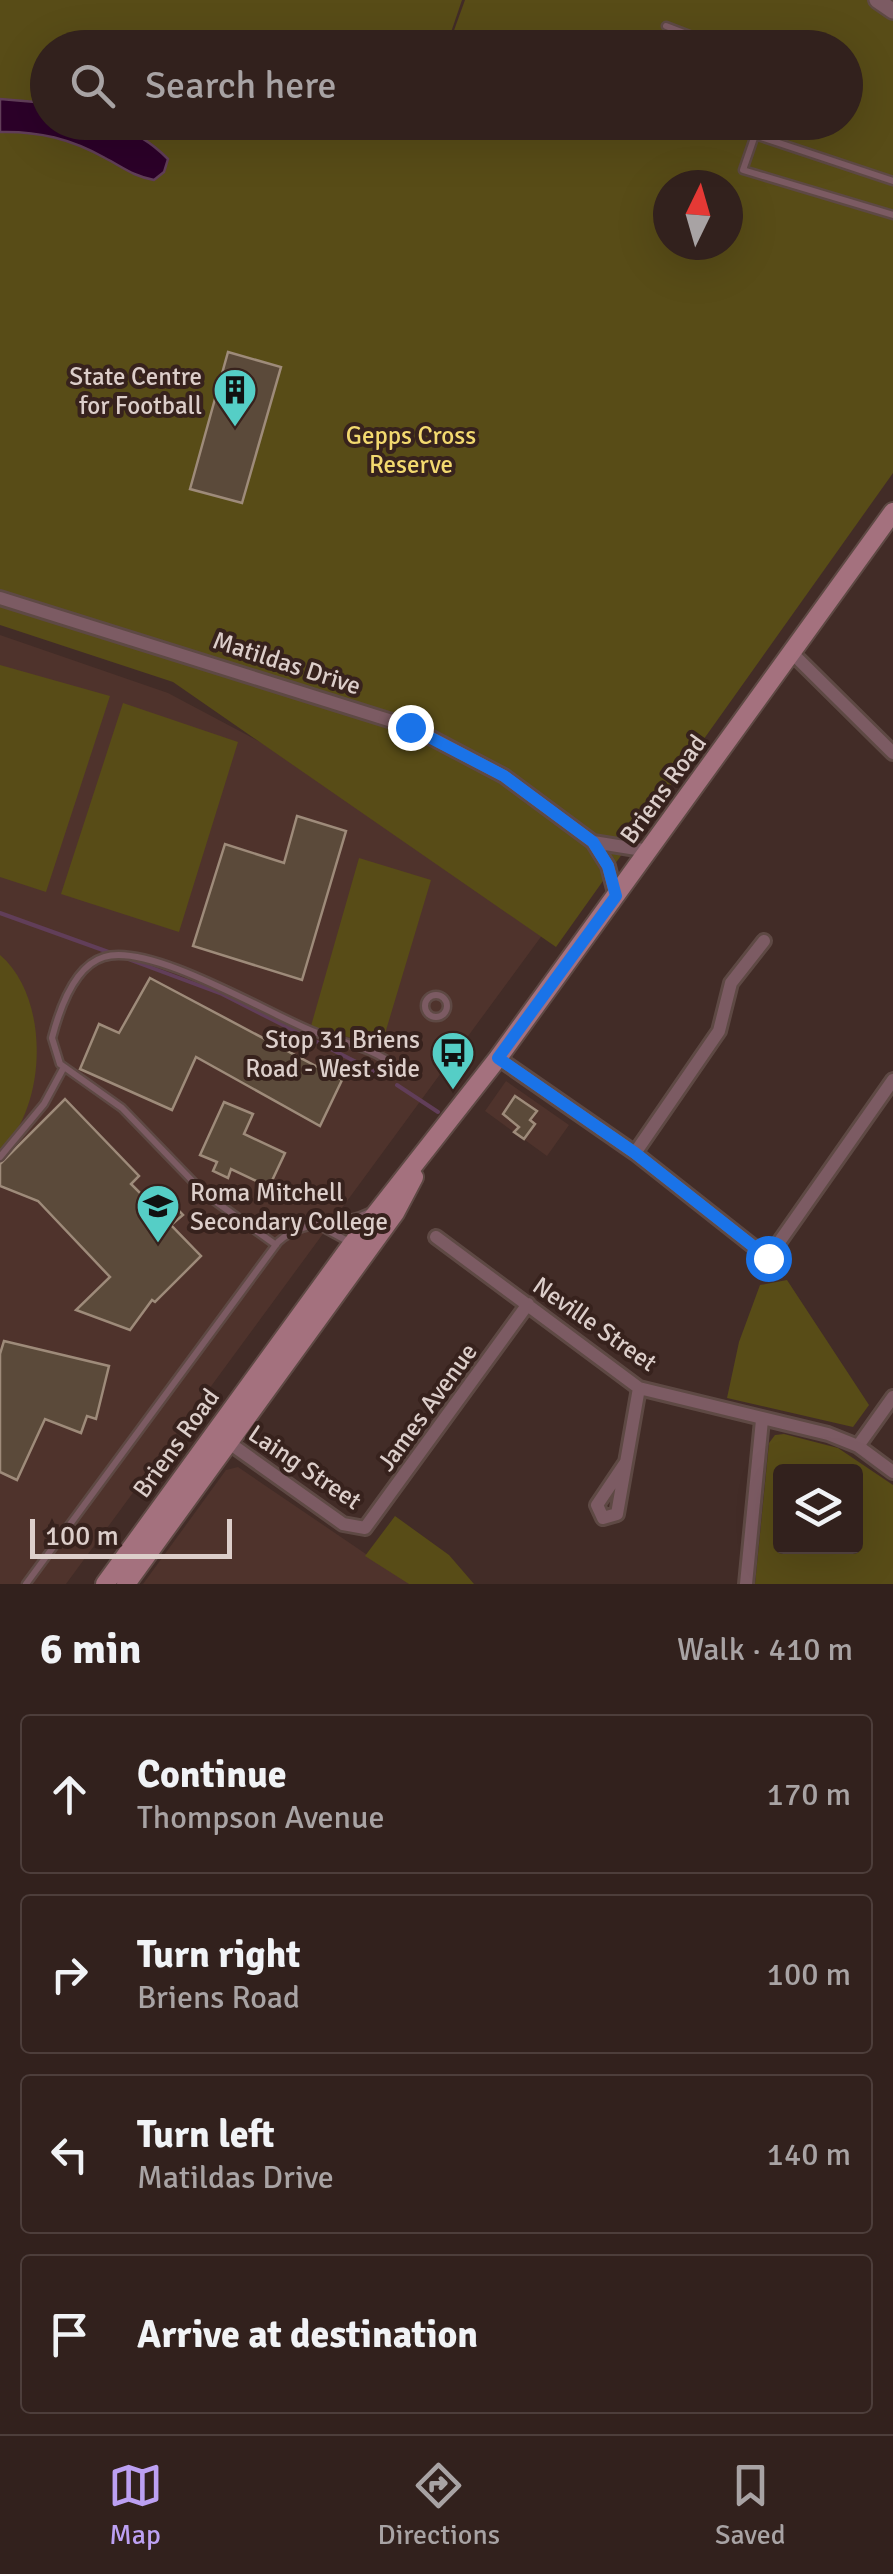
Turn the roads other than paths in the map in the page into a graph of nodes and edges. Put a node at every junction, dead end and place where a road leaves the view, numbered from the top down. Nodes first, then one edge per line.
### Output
1 (877, 0) edge
2 (893, 12) edge
3 (666, 26) dead end
4 (676, 30) edge
5 (753, 140) edge
6 (770, 140) edge
7 (893, 181) edge
8 (893, 215) edge
9 (893, 512) edge
10 (0, 598) edge
11 (792, 652) junction
12 (893, 753) edge
13 (593, 842) junction
14 (649, 851) junction
15 (616, 896) junction
16 (764, 941) dead end
17 (498, 1058) junction
18 (64, 1067) junction
19 (396, 1067) dead end
20 (893, 1080) edge
21 (434, 1141) junction
22 (635, 1153) junction
23 (0, 1156) edge
24 (380, 1206) junction
25 (317, 1224) junction
26 (436, 1237) dead end
27 (352, 1244) junction
28 (276, 1245) junction
29 (358, 1264) junction
30 (528, 1304) junction
31 (638, 1388) junction
32 (893, 1397) edge
33 (762, 1420) junction
34 (221, 1436) junction
35 (858, 1446) junction
36 (626, 1462) dead end
37 (893, 1472) edge
38 (357, 1530) joint
39 (26, 1584) edge
40 (105, 1584) edge
41 (126, 1584) edge
42 (746, 1584) edge

1 - 2 street
3 - 4 lane
5 - 8 lane
6 - 7 lane
9 - 11 main road, Briens Road
10 - 13 street, Matildas Drive
11 - 12 street
11 - 14 main road, Briens Road
13 - 14 street
13 - 15 street, Matildas Drive
14 - 15 main road, Briens Road
15 - 17 main road, Briens Road
16 - 22 street
17 - 21 main road, Briens Road
17 - 22 street
18 - 19 lane
18 - 23 lane
18 - 28 lane
20 - 22 street
21 - 24 main road, Briens Road
21 - 29 main road, Briens Road
24 - 25 lane
24 - 27 main road, Briens Road
25 - 27 lane
25 - 28 lane
26 - 30 street, Neville Street
27 - 29 lane
27 - 34 main road, Briens Road
28 - 39 lane
29 - 34 main road, Briens Road
30 - 31 street, Neville Street
30 - 38 street, James Avenue
31 - 33 street, Neville Street
31 - 36 street
32 - 35 street
33 - 35 street, Neville Street
33 - 42 street
34 - 38 street, Laing Street
34 - 40 main road, Briens Road
34 - 41 main road, Briens Road
35 - 37 street, Neville Street

